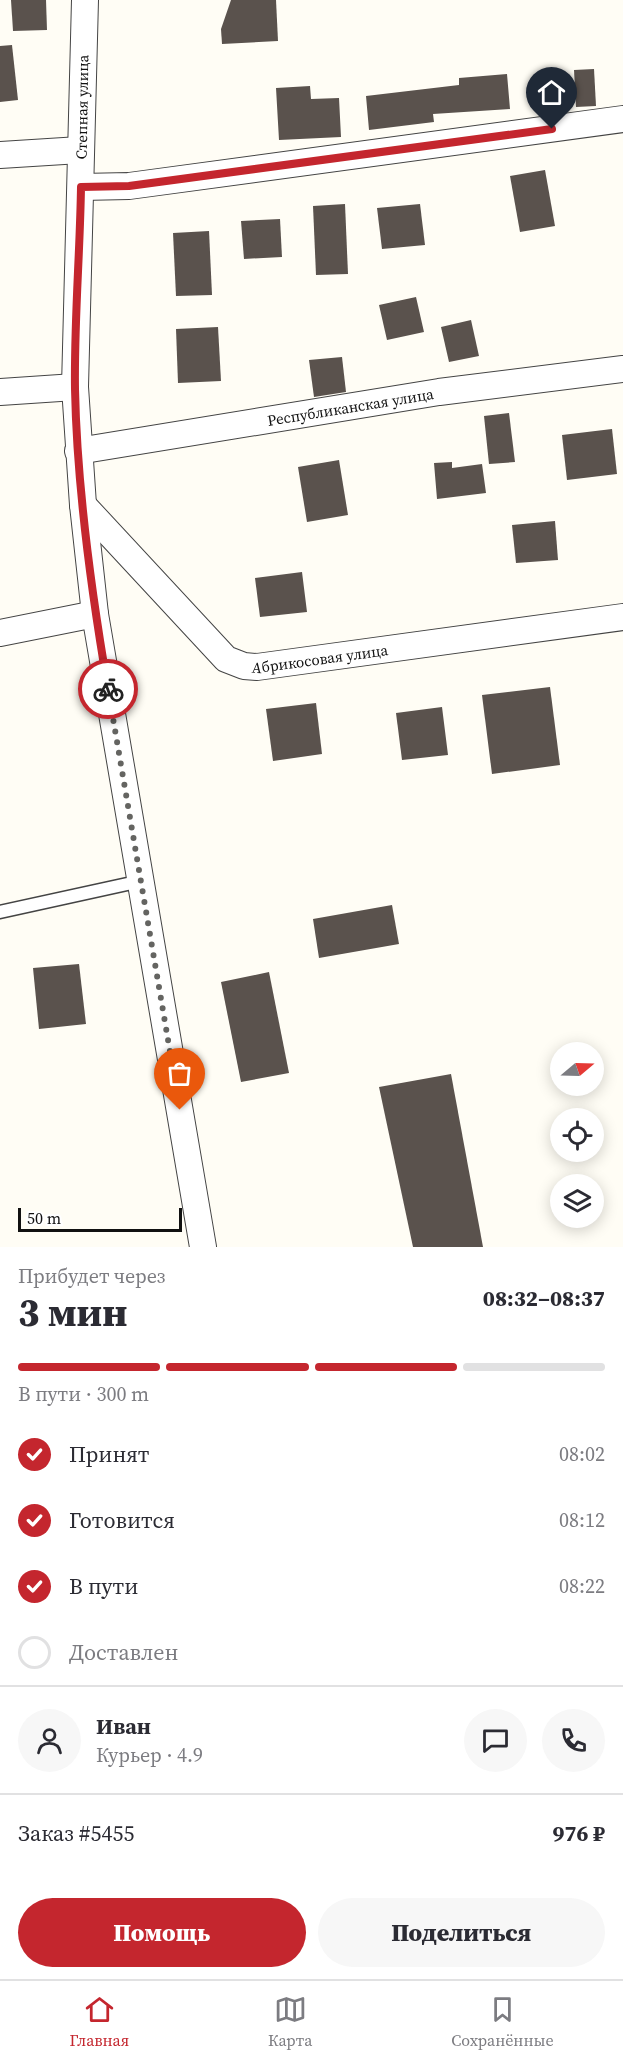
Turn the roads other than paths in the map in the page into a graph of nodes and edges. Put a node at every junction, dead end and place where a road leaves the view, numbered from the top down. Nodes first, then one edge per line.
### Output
1 (85, 0) edge
2 (623, 119) edge
3 (80, 150) junction
4 (0, 155) edge
5 (81, 187) junction
6 (623, 369) edge
7 (75, 387) junction
8 (0, 392) edge
9 (78, 451) junction
10 (83, 505) junction
11 (95, 614) junction
12 (623, 617) edge
13 (0, 633) edge
14 (141, 881) junction
15 (0, 912) edge
16 (203, 1247) edge

1 - 3 street, Степная улица
2 - 5 street
3 - 4 street
3 - 5 street, Степная улица
5 - 7 street, Степная улица
6 - 9 street, Республиканская улица
7 - 8 street
7 - 9 street, Степная улица
9 - 10 street, Степная улица
10 - 11 street, Степная улица
10 - 12 street, Абрикосовая улица
11 - 13 street
11 - 14 street, Степная улица
14 - 15 lane
14 - 16 street, Степная улица

